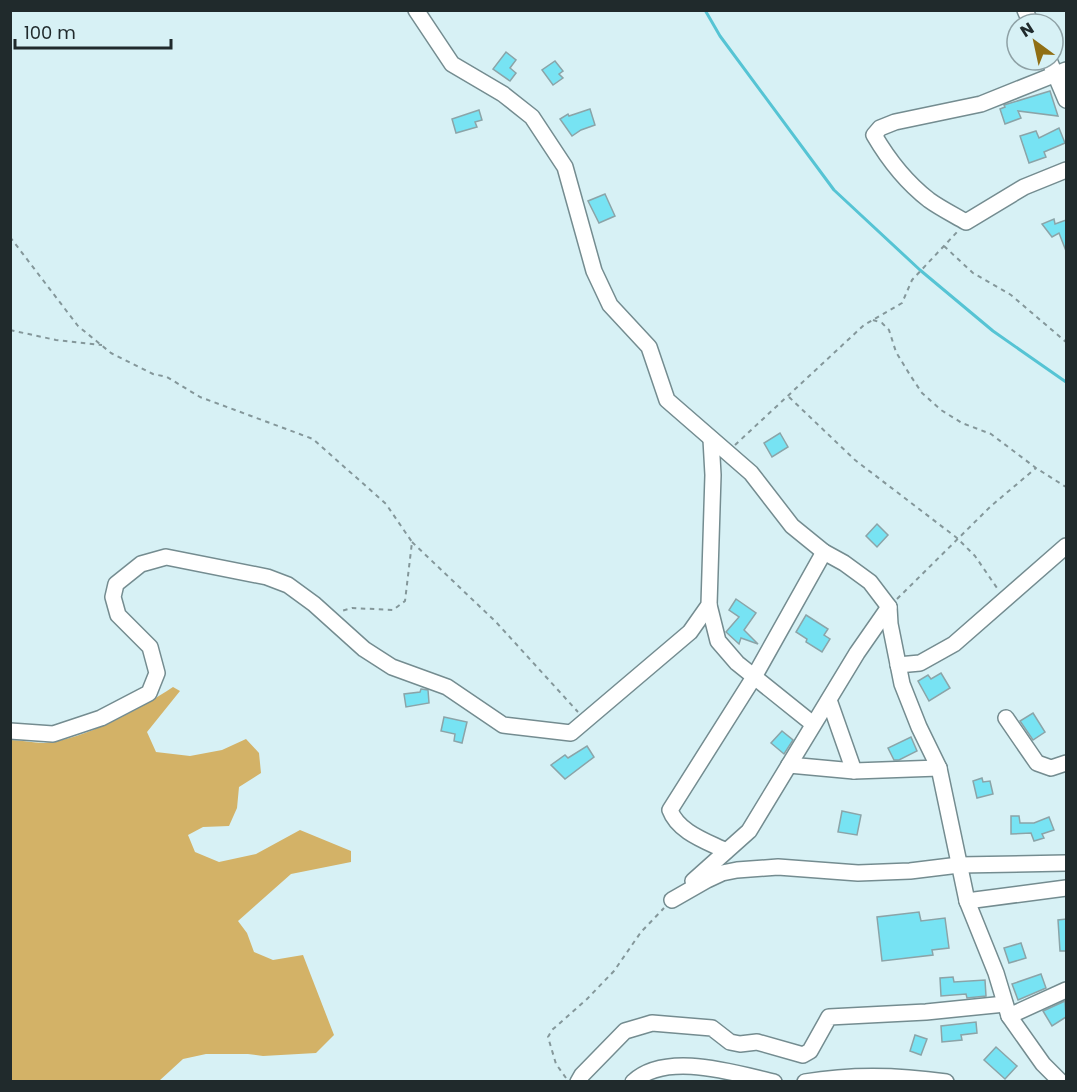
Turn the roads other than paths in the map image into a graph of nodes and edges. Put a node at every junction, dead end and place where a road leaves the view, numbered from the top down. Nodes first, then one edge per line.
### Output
1 (416, 10) edge
2 (1061, 72) edge
3 (1066, 100) edge
4 (1066, 170) edge
5 (711, 439) junction
6 (1066, 546) edge
7 (824, 552) junction
8 (709, 605) junction
9 (889, 607) junction
10 (898, 665) junction
11 (754, 677) junction
12 (829, 700) junction
13 (1006, 718) dead end
14 (813, 724) junction
15 (10, 731) edge
16 (1066, 763) edge
17 (789, 765) junction
18 (939, 768) junction
19 (854, 771) junction
20 (726, 851) junction
21 (1066, 863) edge
22 (959, 865) junction
23 (1066, 888) edge
24 (967, 901) junction
25 (1066, 990) edge
26 (1007, 1010) junction
27 (637, 1077) edge
28 (580, 1078) edge
29 (622, 1082) edge
30 (774, 1082) edge
31 (804, 1082) edge
32 (946, 1082) edge
33 (1061, 1082) edge

1 - 5 street
2 - 3 street
2 - 4 street
5 - 7 street
5 - 8 street
6 - 10 street
7 - 9 street
7 - 11 street
8 - 11 street
8 - 15 street
9 - 10 street
9 - 12 street
10 - 18 street
11 - 14 street
11 - 20 street
12 - 14 street
12 - 19 street
13 - 16 street
14 - 17 street
17 - 19 street
17 - 20 street
18 - 19 street
18 - 22 street
20 - 22 street
21 - 22 street
22 - 24 street
23 - 24 street
24 - 26 street
25 - 26 street
26 - 28 street
26 - 33 street
27 - 29 street
27 - 30 street
31 - 32 street

